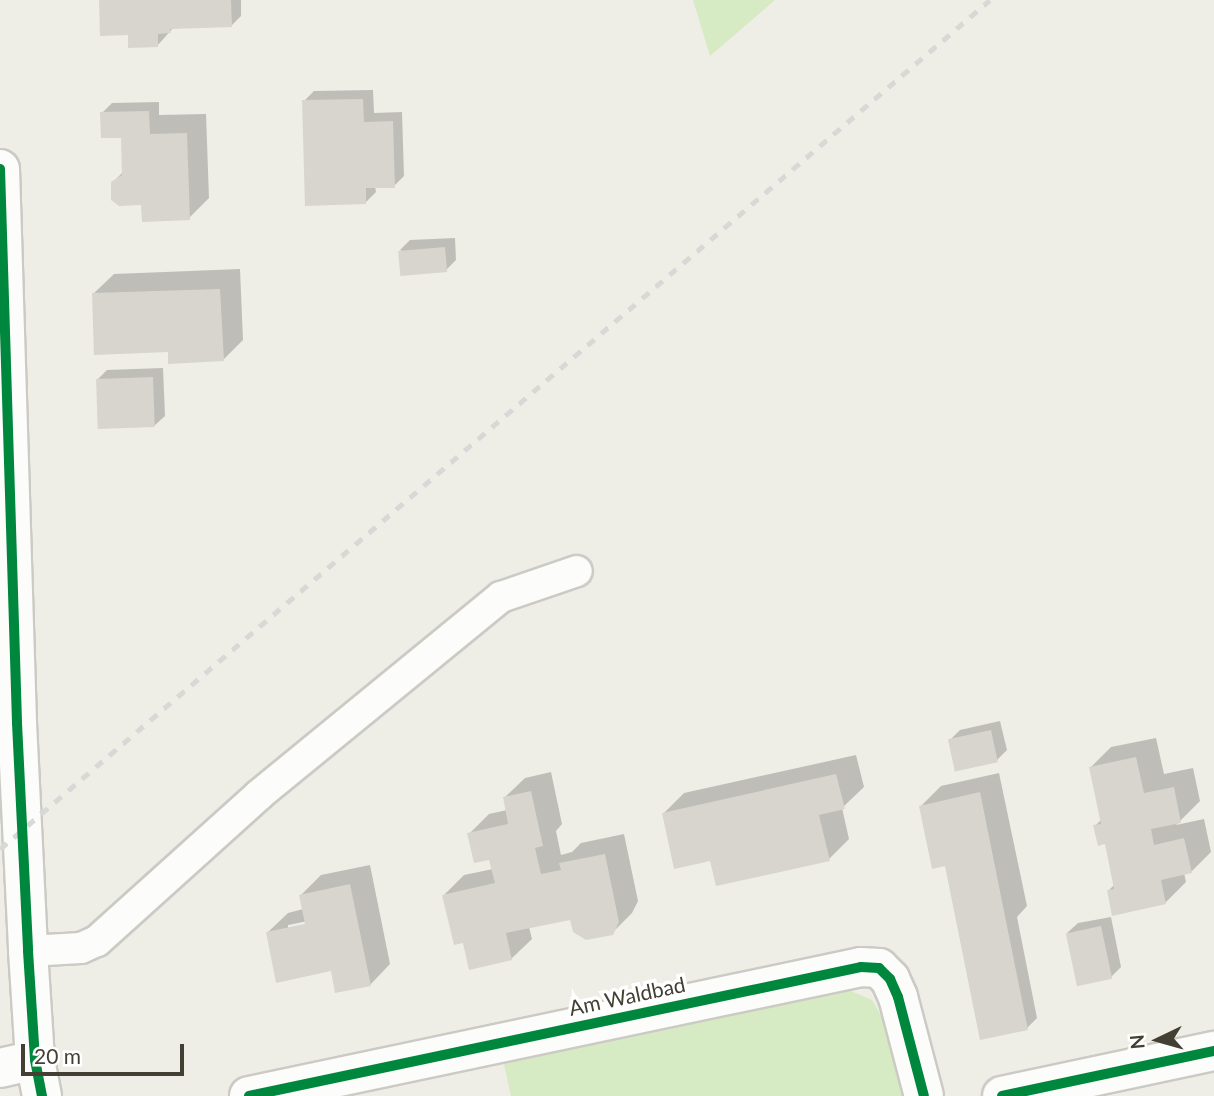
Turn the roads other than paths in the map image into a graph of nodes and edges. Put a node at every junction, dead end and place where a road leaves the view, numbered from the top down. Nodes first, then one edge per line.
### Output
1 (0, 169) edge
2 (577, 571) dead end
3 (8, 724) edge
4 (27, 951) junction
5 (1214, 1051) edge
6 (26, 1075) edge
7 (249, 1096) edge
8 (924, 1096) edge
9 (1002, 1096) edge

1 - 3 street
2 - 4 lane
3 - 4 street
4 - 6 street
5 - 9 street
7 - 8 street, Am Waldbad

